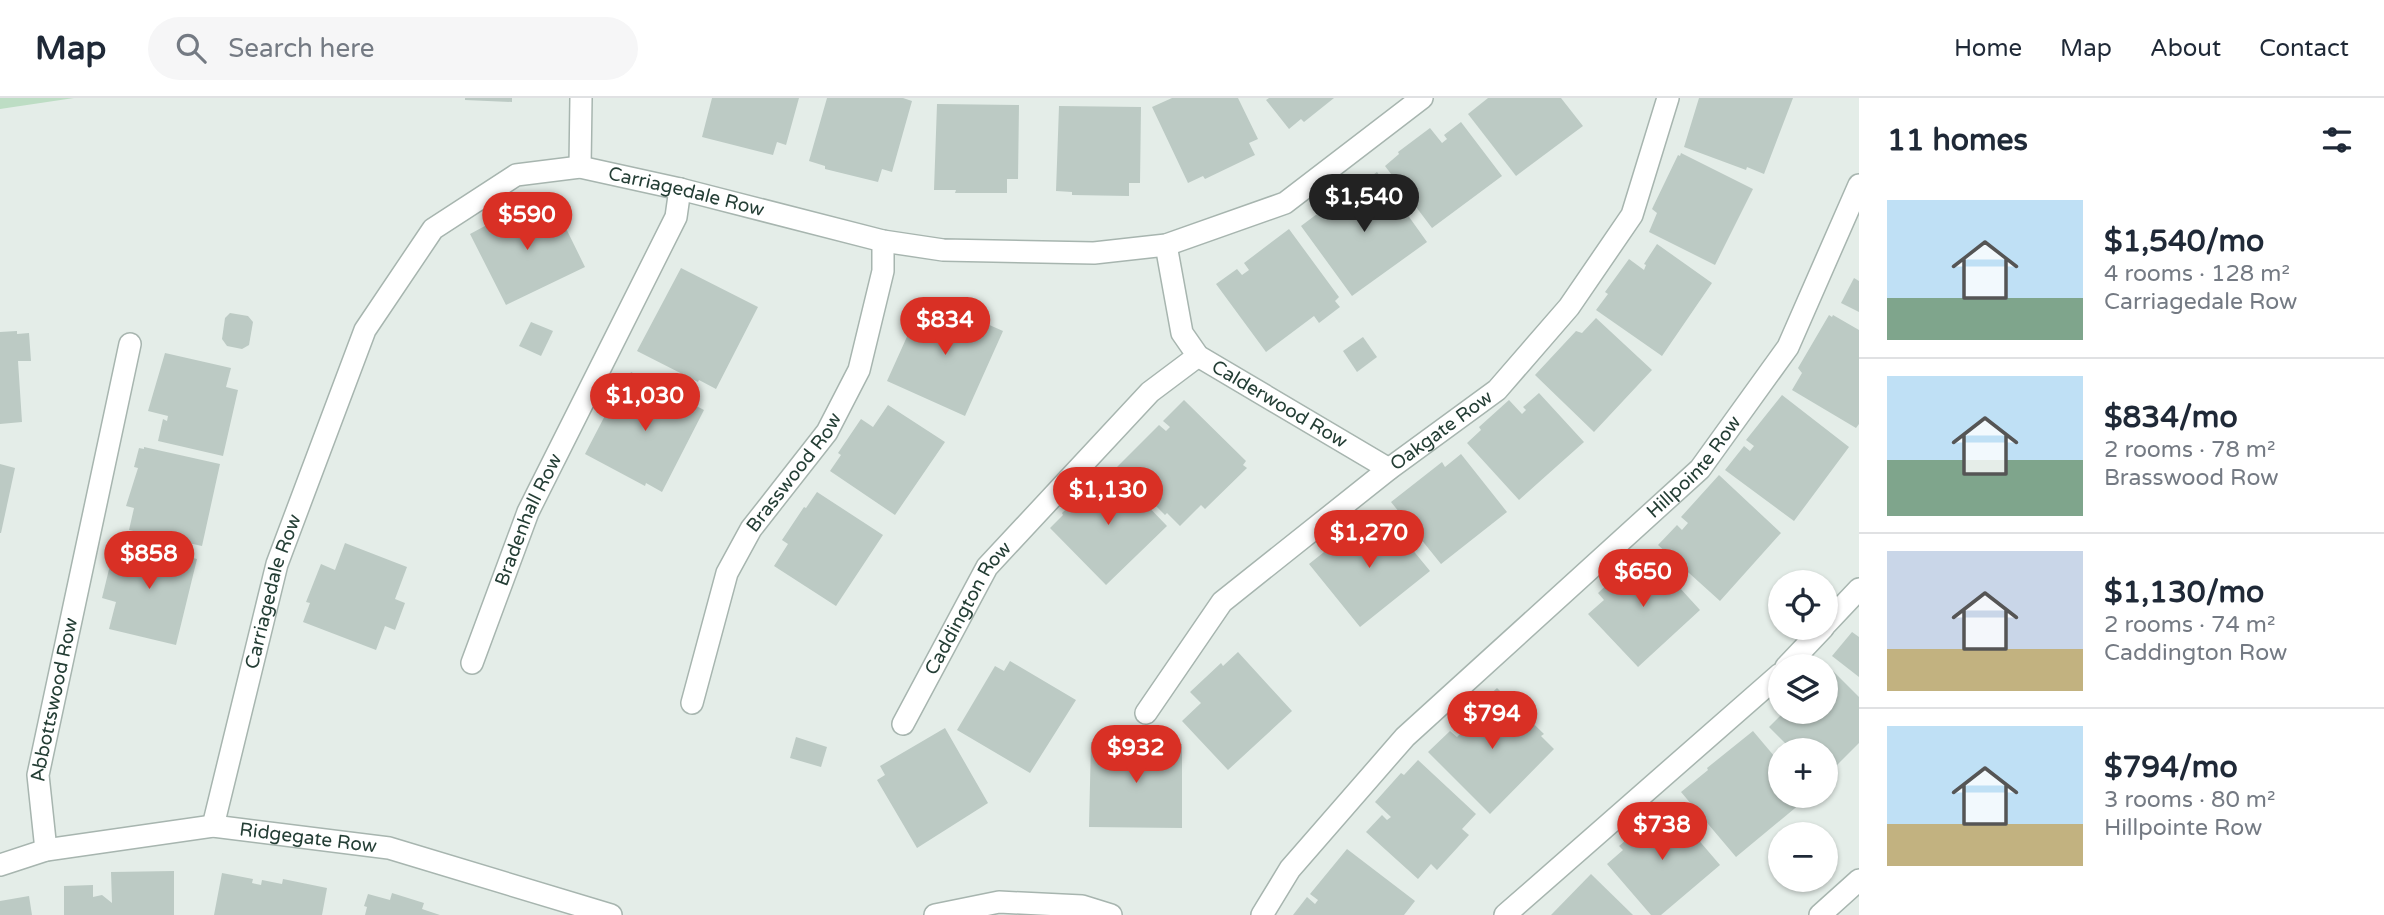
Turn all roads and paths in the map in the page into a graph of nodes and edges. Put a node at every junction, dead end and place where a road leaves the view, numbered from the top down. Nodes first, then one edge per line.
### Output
1 (581, 98) edge
2 (1422, 98) edge
3 (1668, 98) edge
4 (580, 167) junction
5 (1859, 185) edge
6 (680, 189) junction
7 (883, 240) junction
8 (1166, 246) junction
9 (130, 344) dead end
10 (1198, 356) junction
11 (1389, 470) junction
12 (1859, 589) edge
13 (1838, 612) edge
14 (1812, 640) edge
15 (1798, 654) edge
16 (472, 663) dead end
17 (1768, 684) edge
18 (692, 704) dead end
19 (1146, 713) dead end
20 (903, 724) dead end
21 (213, 826) junction
22 (46, 850) junction
23 (0, 865) edge
24 (1859, 880) edge
25 (611, 915) edge
26 (935, 915) edge
27 (1111, 915) edge
28 (1262, 915) edge
29 (1504, 915) edge
30 (1820, 915) edge

1 - 4 street
2 - 8 street, Carriagedale Row
3 - 11 street, Oakgate Row
4 - 6 street, Carriagedale Row
4 - 21 street, Carriagedale Row
5 - 28 street, Hillpointe Row
6 - 7 street, Carriagedale Row
6 - 16 street, Bradenhall Row
7 - 8 street, Carriagedale Row
7 - 18 street, Brasswood Row
8 - 10 street, Calderwood Row
9 - 22 street, Abbottswood Row
10 - 11 street, Calderwood Row
10 - 20 street, Caddington Row
11 - 19 street, Oakgate Row
12 - 13 street
14 - 15 street
17 - 29 street
21 - 22 street, Ridgegate Row
21 - 25 street, Ridgegate Row
22 - 23 street, Ridgegate Row
24 - 30 street
26 - 27 street

